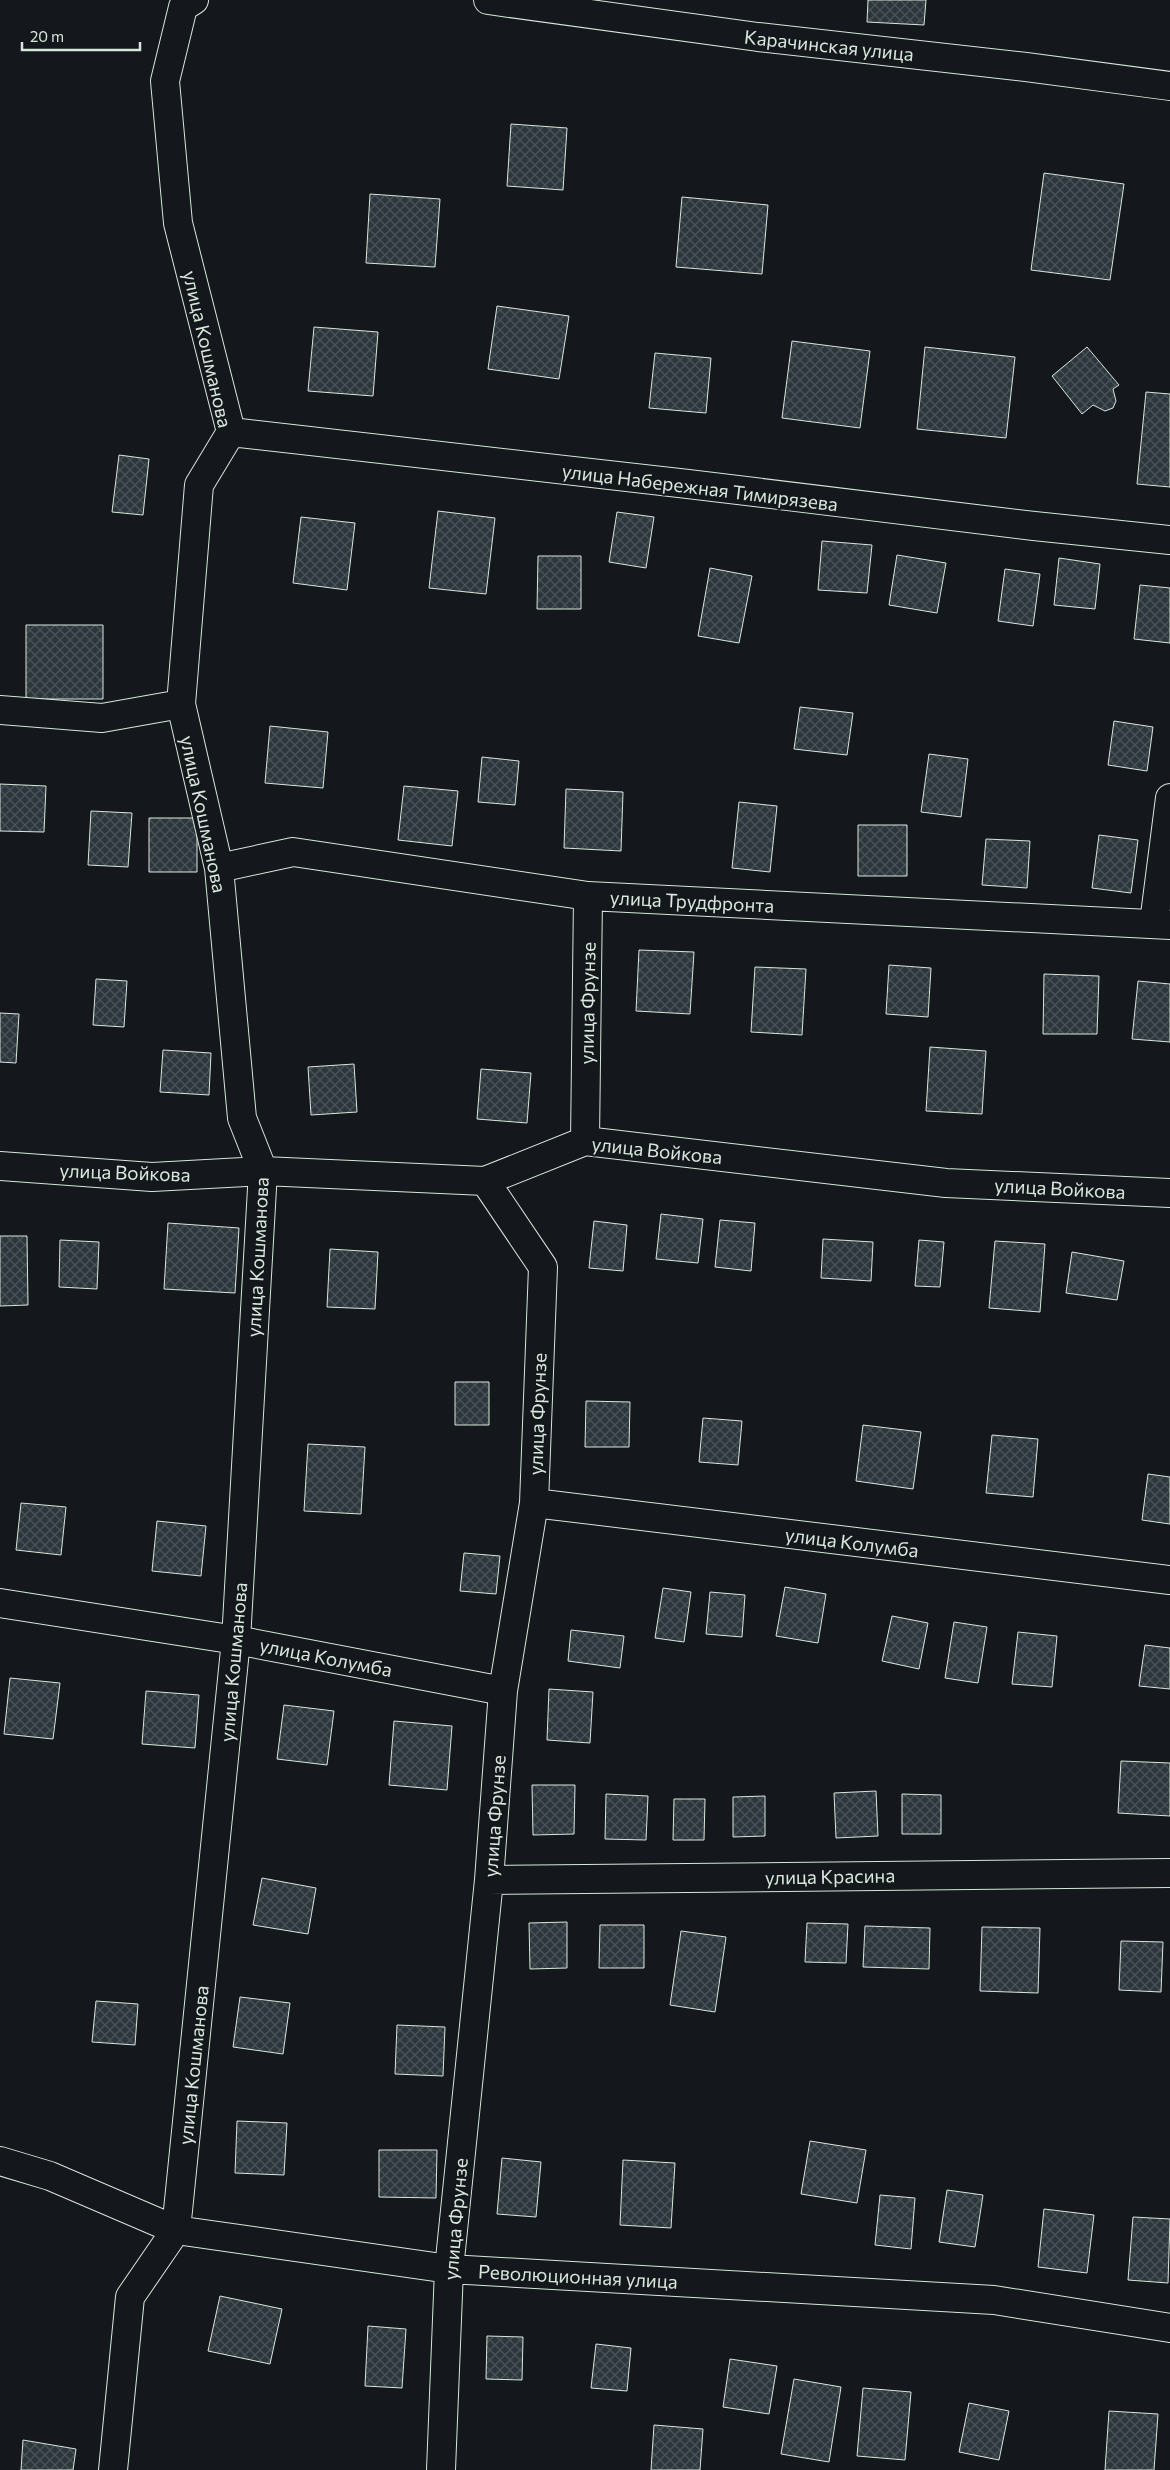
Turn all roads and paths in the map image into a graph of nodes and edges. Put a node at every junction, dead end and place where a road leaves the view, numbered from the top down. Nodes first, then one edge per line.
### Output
1 (194, 0) edge
2 (488, 0) edge
3 (1170, 86) edge
4 (231, 432) junction
5 (1170, 540) edge
6 (181, 704) junction
7 (0, 710) edge
8 (1170, 798) edge
9 (219, 868) junction
10 (588, 896) junction
11 (1162, 924) edge
12 (585, 1141) junction
13 (0, 1166) edge
14 (263, 1171) junction
15 (485, 1181) junction
16 (1170, 1194) edge
17 (534, 1503) junction
18 (1170, 1580) edge
19 (0, 1603) edge
20 (236, 1640) junction
21 (503, 1691) junction
22 (1170, 1873) edge
23 (489, 1880) junction
24 (0, 2161) edge
25 (176, 2230) junction
26 (449, 2269) junction
27 (1170, 2328) edge
28 (113, 2470) edge
29 (441, 2470) edge

1 - 4 street, улица Кошманова
2 - 3 street, Карачинская улица
4 - 5 street, улица Набережная Тимирязева
4 - 6 street, улица Кошманова
6 - 7 street
6 - 9 street, улица Кошманова
8 - 11 street
9 - 10 street, улица Трудфронта
9 - 14 street, улица Кошманова
10 - 11 street, улица Трудфронта
10 - 12 street, улица Фрунзе
12 - 15 street, улица Войкова
12 - 16 street, улица Войкова
13 - 14 street, улица Войкова
14 - 15 street, улица Войкова
14 - 20 street, улица Кошманова
15 - 17 street, улица Фрунзе
17 - 18 street, улица Колумба
17 - 21 street, улица Фрунзе
19 - 20 street, улица Колумба
20 - 21 street, улица Колумба
20 - 25 street, улица Кошманова
21 - 23 street, улица Фрунзе
22 - 23 street, улица Красина
23 - 26 street, улица Фрунзе
24 - 25 street, Революционная улица
25 - 26 street, Революционная улица
25 - 28 street, улица Кошманова
26 - 27 street, Революционная улица
26 - 29 street, улица Фрунзе

